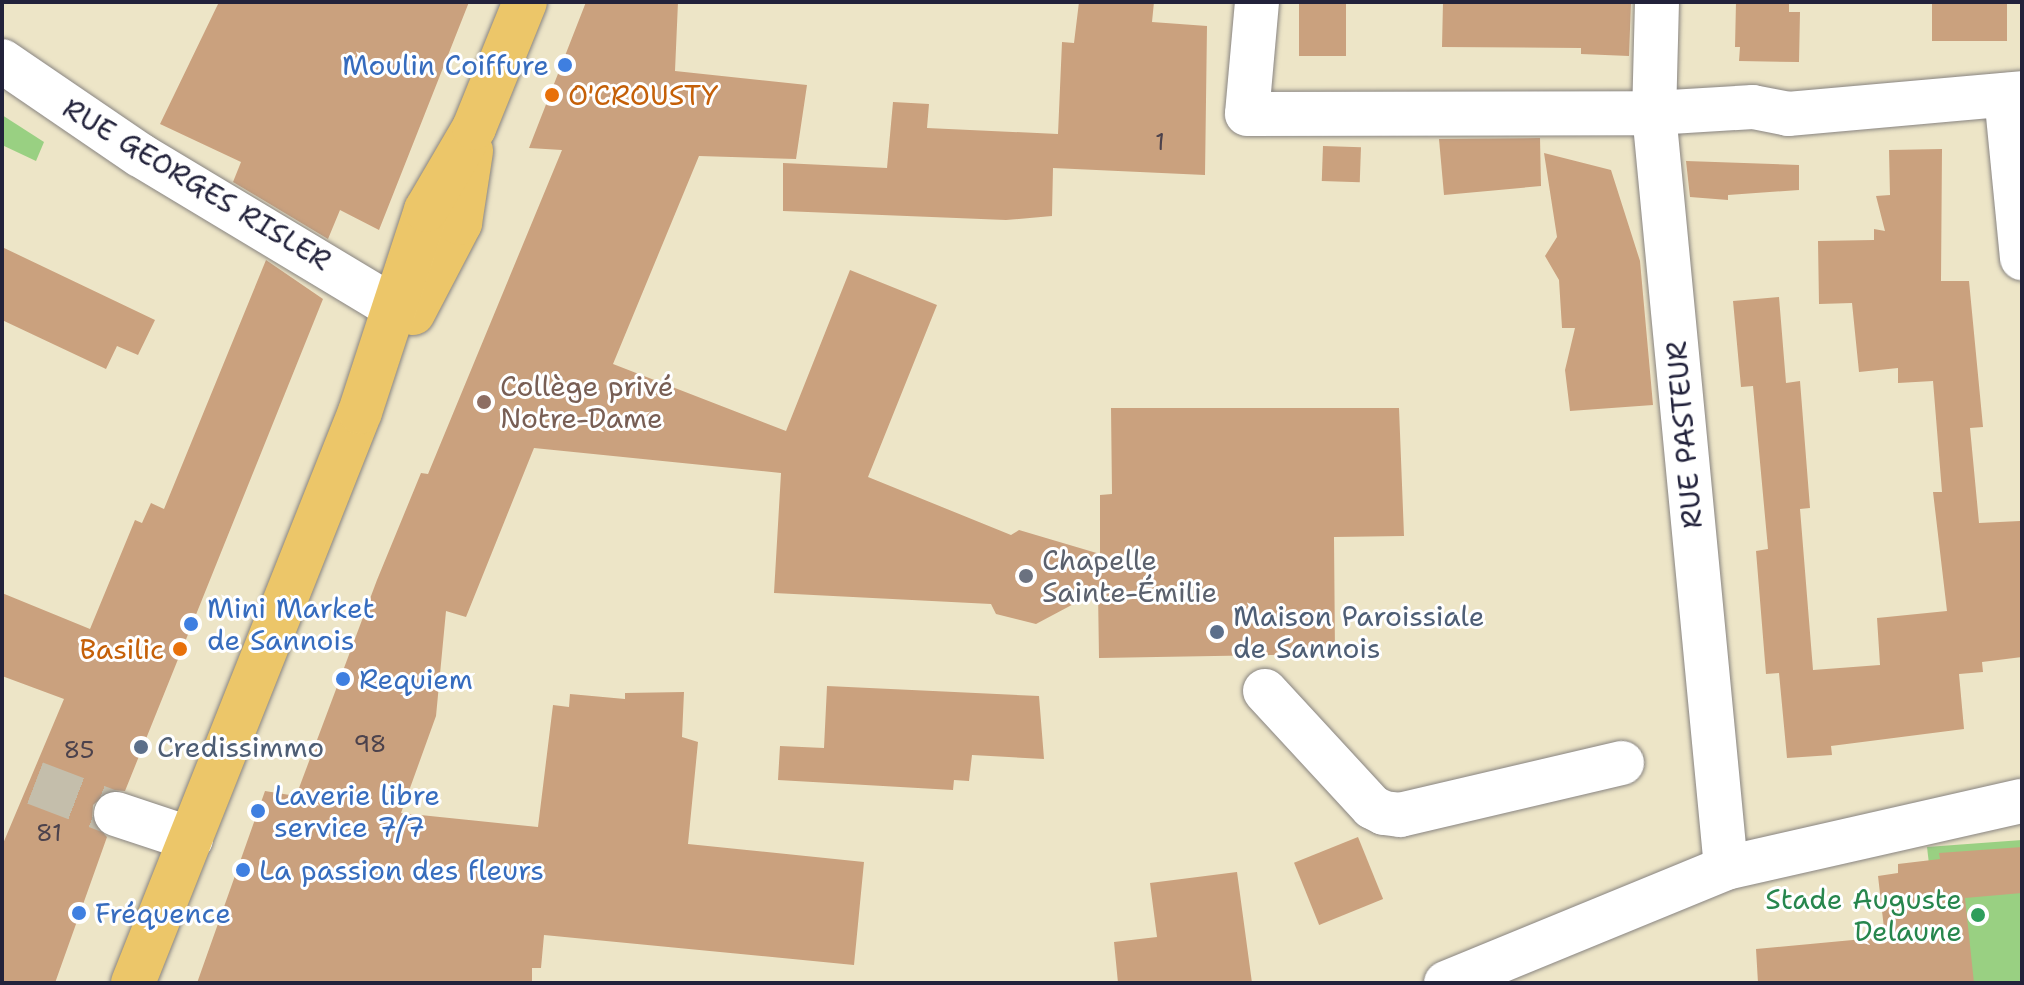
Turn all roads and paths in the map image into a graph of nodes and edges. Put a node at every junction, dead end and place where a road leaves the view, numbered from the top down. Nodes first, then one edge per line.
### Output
1 (525, 2) edge
2 (1257, 2) edge
3 (1657, 2) edge
4 (2, 61) edge
5 (2014, 94) edge
6 (1654, 113) junction
7 (474, 128) junction
8 (2022, 258) edge
9 (391, 306) junction
10 (360, 412) junction
11 (1265, 691) dead end
12 (1622, 763) dead end
13 (2022, 801) edge
14 (116, 814) tunnel mouth
15 (191, 839) junction
16 (1726, 868) junction
17 (1515, 968) edge
18 (138, 974) edge
19 (1446, 983) edge

1 - 7 main road
2 - 6 street
3 - 6 street, RUE PASTEUR
4 - 9 street, RUE GEORGES RISLER
5 - 6 street
5 - 8 street
6 - 16 street, RUE PASTEUR
7 - 9 main road
7 - 10 main road
9 - 10 main road
10 - 15 main road
11 - 12 street
13 - 16 street
14 - 15 street
15 - 18 main road
16 - 17 street
17 - 19 street

